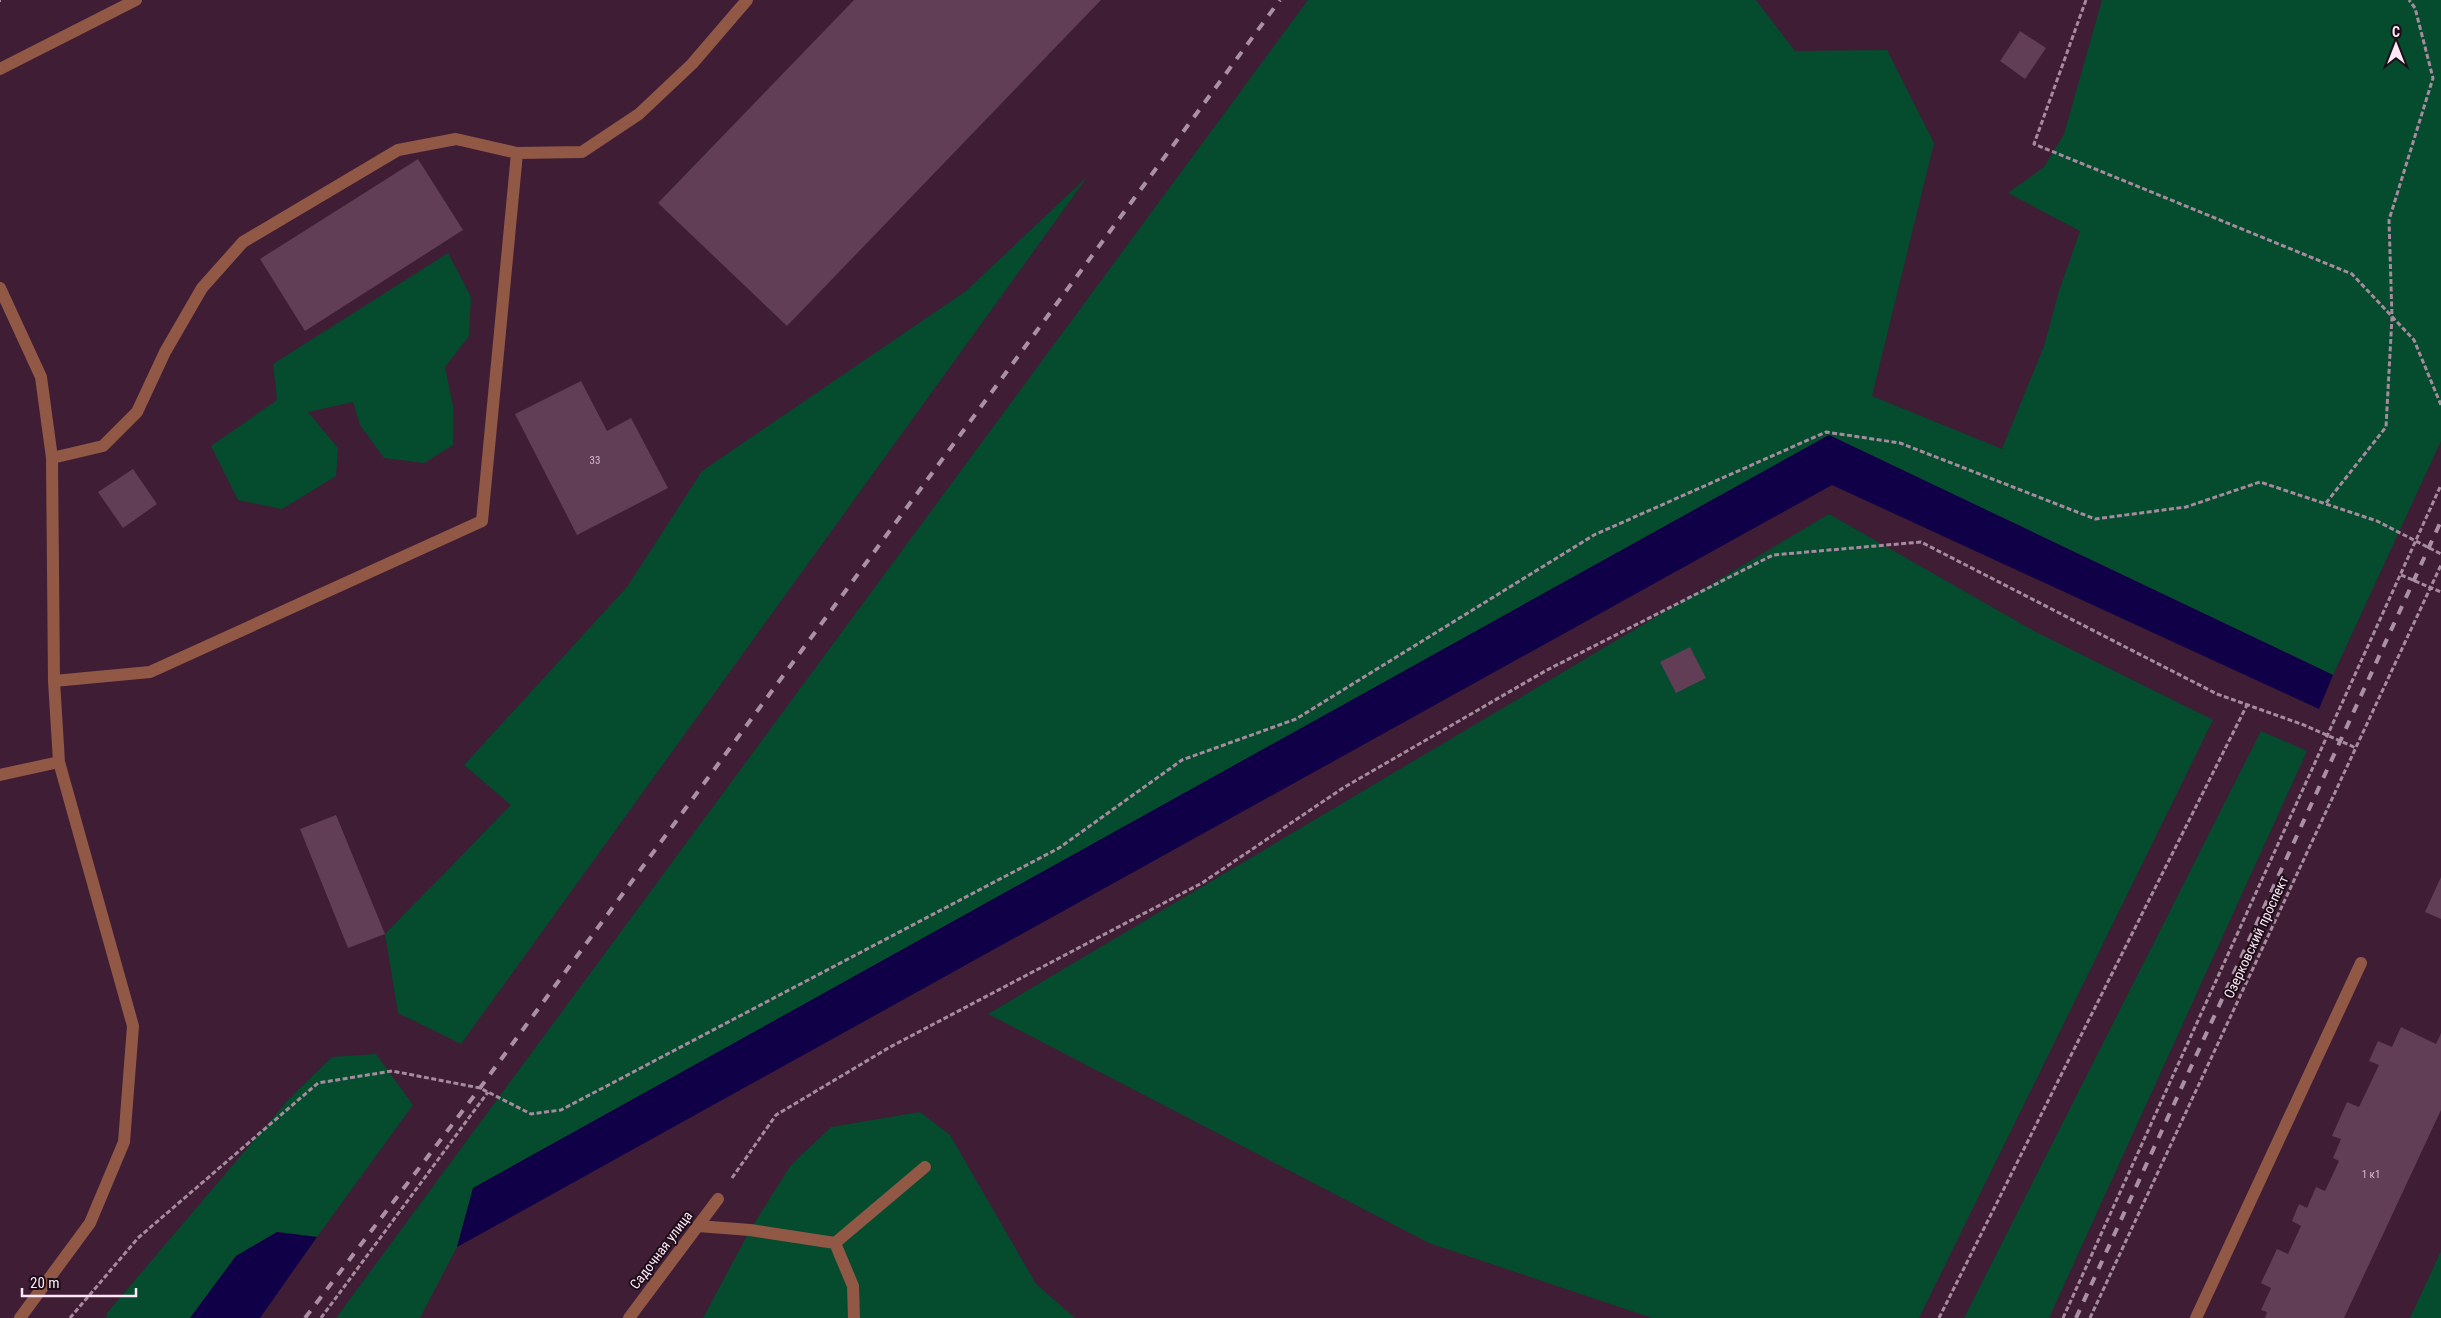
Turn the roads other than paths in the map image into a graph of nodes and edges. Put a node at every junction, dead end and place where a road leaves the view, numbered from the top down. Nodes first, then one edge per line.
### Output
1 (136, 0) edge
2 (747, 0) edge
3 (0, 69) edge
4 (517, 153) junction
5 (0, 288) edge
6 (52, 458) junction
7 (54, 682) junction
8 (59, 762) junction
9 (0, 776) edge
10 (2361, 963) dead end
11 (925, 1167) dead end
12 (718, 1199) road end
13 (698, 1226) junction
14 (835, 1243) junction
15 (20, 1318) edge
16 (630, 1318) edge
17 (854, 1318) edge
18 (2196, 1318) edge

1 - 3 lane
2 - 4 lane
4 - 6 lane
4 - 7 lane
5 - 6 lane
6 - 7 lane
7 - 8 lane
8 - 9 lane
8 - 15 lane
10 - 18 lane
11 - 14 lane
12 - 13 lane, Садочная улица
13 - 14 lane
13 - 16 lane, Садочная улица
14 - 17 lane

